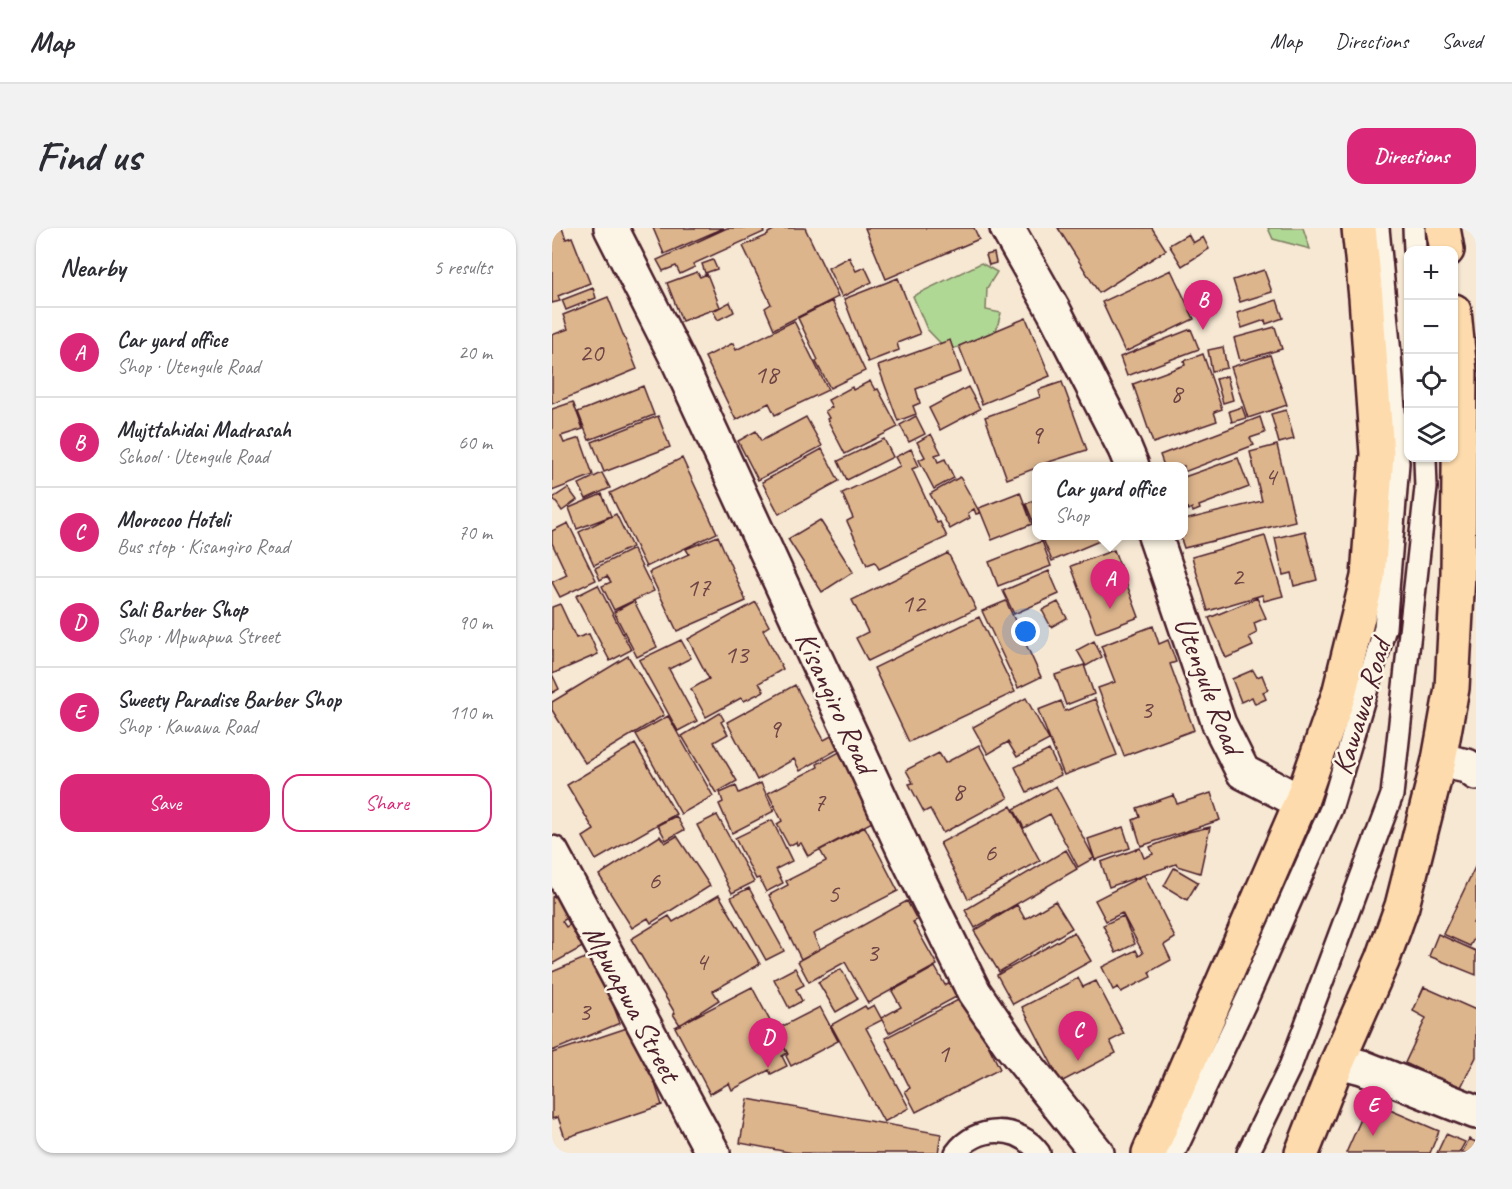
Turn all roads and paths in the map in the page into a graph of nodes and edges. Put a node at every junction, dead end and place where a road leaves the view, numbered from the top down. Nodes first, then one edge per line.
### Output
1 (611, 228) edge
2 (1007, 228) edge
3 (1359, 228) edge
4 (1378, 228) edge
5 (1414, 228) edge
6 (1443, 228) edge
7 (1415, 246) edge
8 (1446, 246) edge
9 (1458, 352) edge
10 (1130, 462) edge
11 (1425, 462) edge
12 (1156, 540) edge
13 (1439, 760) junction
14 (1476, 773) edge
15 (1301, 802) junction
16 (552, 853) edge
17 (1338, 1061) junction
18 (1476, 1112) edge
19 (713, 1153) edge
20 (956, 1153) edge
21 (1039, 1153) edge
22 (1097, 1153) edge
23 (1149, 1153) edge
24 (1174, 1153) edge
25 (1248, 1153) edge
26 (1302, 1153) edge

1 - 22 street, Kisangiro Road
2 - 10 street
3 - 15 main road, Kawawa Road
4 - 24 lane, Kawawa Road
5 - 7 lane
6 - 8 main road
9 - 13 main road
11 - 25 lane, Kawawa Road
12 - 15 street, Utengule Road
13 - 14 street
13 - 17 main road
15 - 23 main road, Kawawa Road
16 - 19 street, Mpwapwa Street
17 - 18 street
17 - 26 main road
20 - 21 lane

